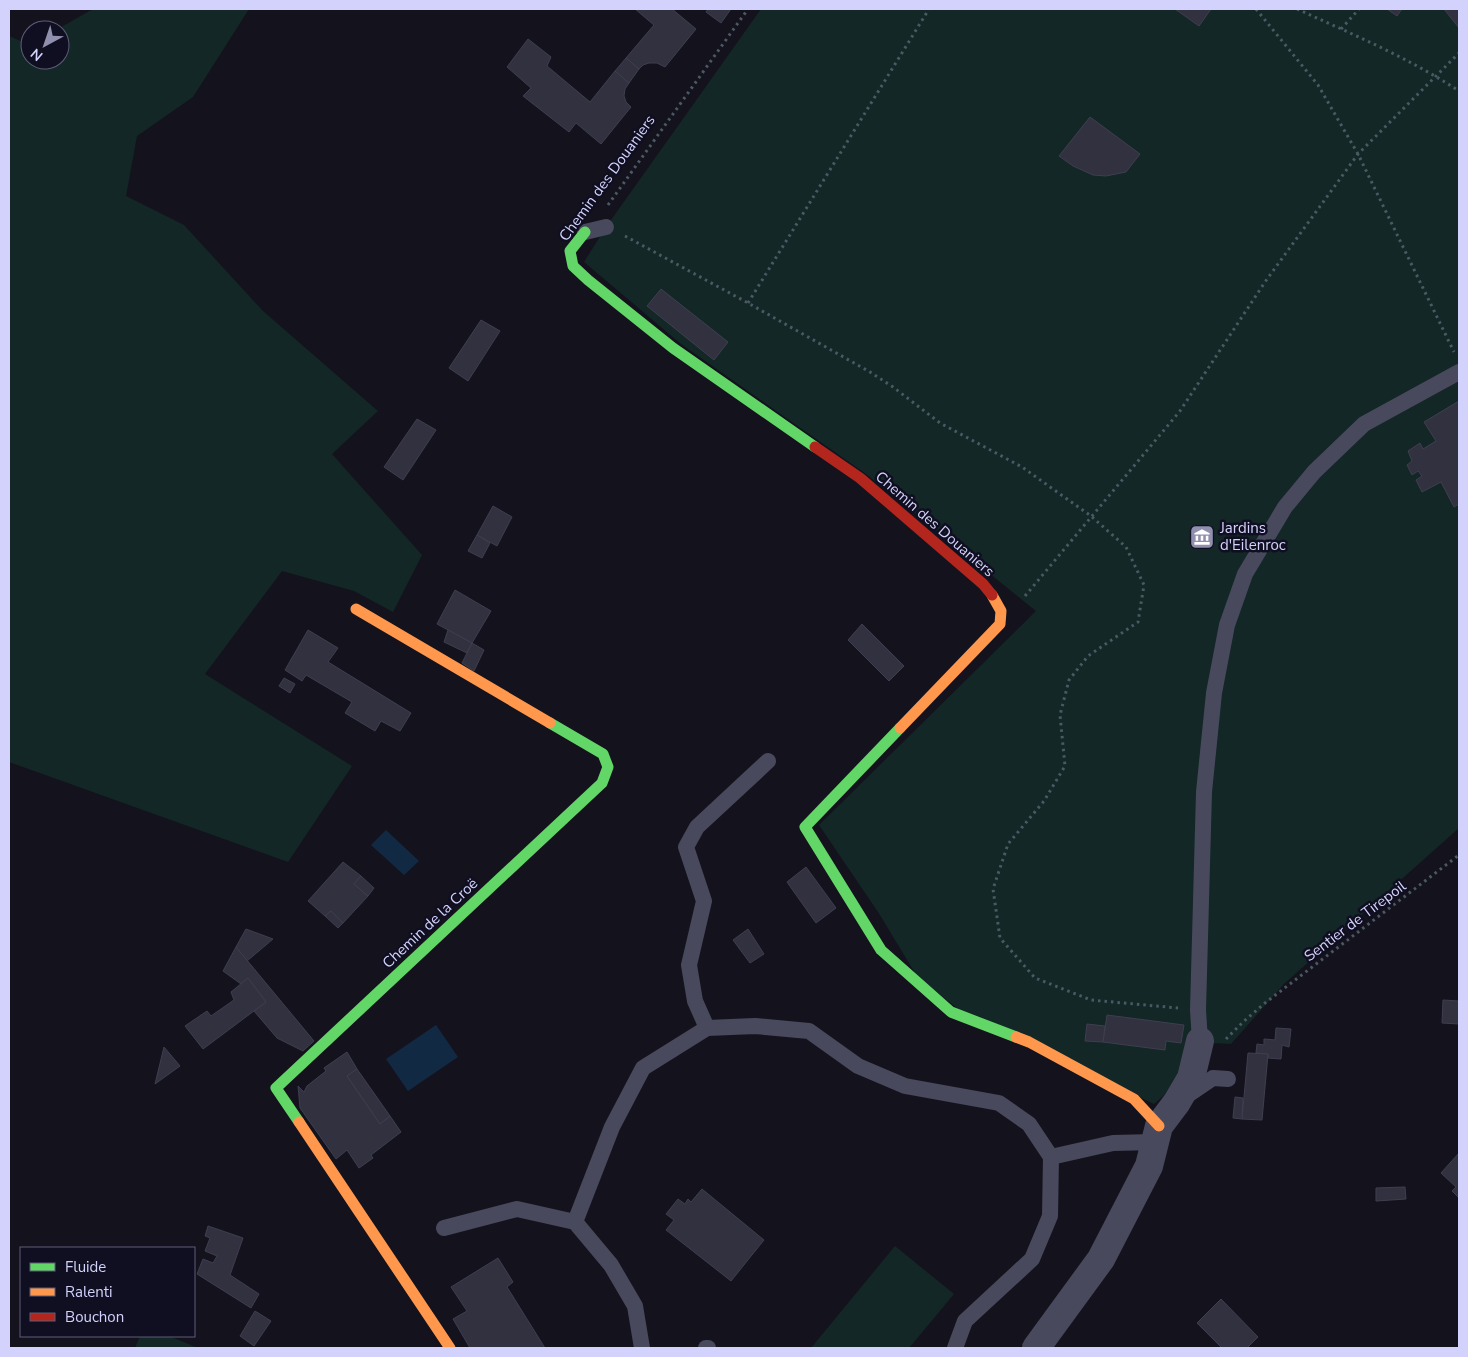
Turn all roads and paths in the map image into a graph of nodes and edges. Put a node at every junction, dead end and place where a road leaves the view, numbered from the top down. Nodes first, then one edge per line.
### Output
1 (748, 9) edge
2 (930, 9) edge
3 (1256, 9) edge
4 (1297, 9) edge
5 (1359, 9) edge
6 (1341, 29) junction
7 (1459, 53) edge
8 (1435, 76) junction
9 (1459, 92) edge
10 (1358, 154) junction
11 (606, 227) dead end
12 (585, 232) junction
13 (748, 302) dead end
14 (1455, 355) dead end
15 (1459, 372) edge
16 (1022, 600) dead end
17 (356, 609) dead end
18 (768, 761) dead end
19 (1459, 856) edge
20 (1265, 1004) dead end
21 (707, 1028) junction
22 (1200, 1041) joint
23 (1228, 1079) dead end
24 (1177, 1102) junction
25 (1157, 1134) junction
26 (1052, 1157) junction
27 (575, 1222) junction
28 (444, 1228) dead end
29 (450, 1348) edge
30 (642, 1348) edge
31 (955, 1348) edge
32 (1036, 1348) edge

1 - 12 path, Chemin des Douaniers
2 - 13 path
3 - 10 path
4 - 6 path
5 - 6 path
6 - 8 path
7 - 8 path
8 - 9 path
8 - 10 path
10 - 14 path
10 - 16 path
11 - 12 lane
12 - 25 street, Chemin des Douaniers
15 - 22 lane
17 - 29 street, Chemin de la Croë
18 - 21 lane
19 - 20 path, Sentier de Tirepoil
21 - 26 lane
21 - 27 lane
22 - 24 street
23 - 24 lane
24 - 25 street
25 - 26 lane
25 - 32 street
26 - 31 lane
27 - 28 lane
27 - 30 lane

